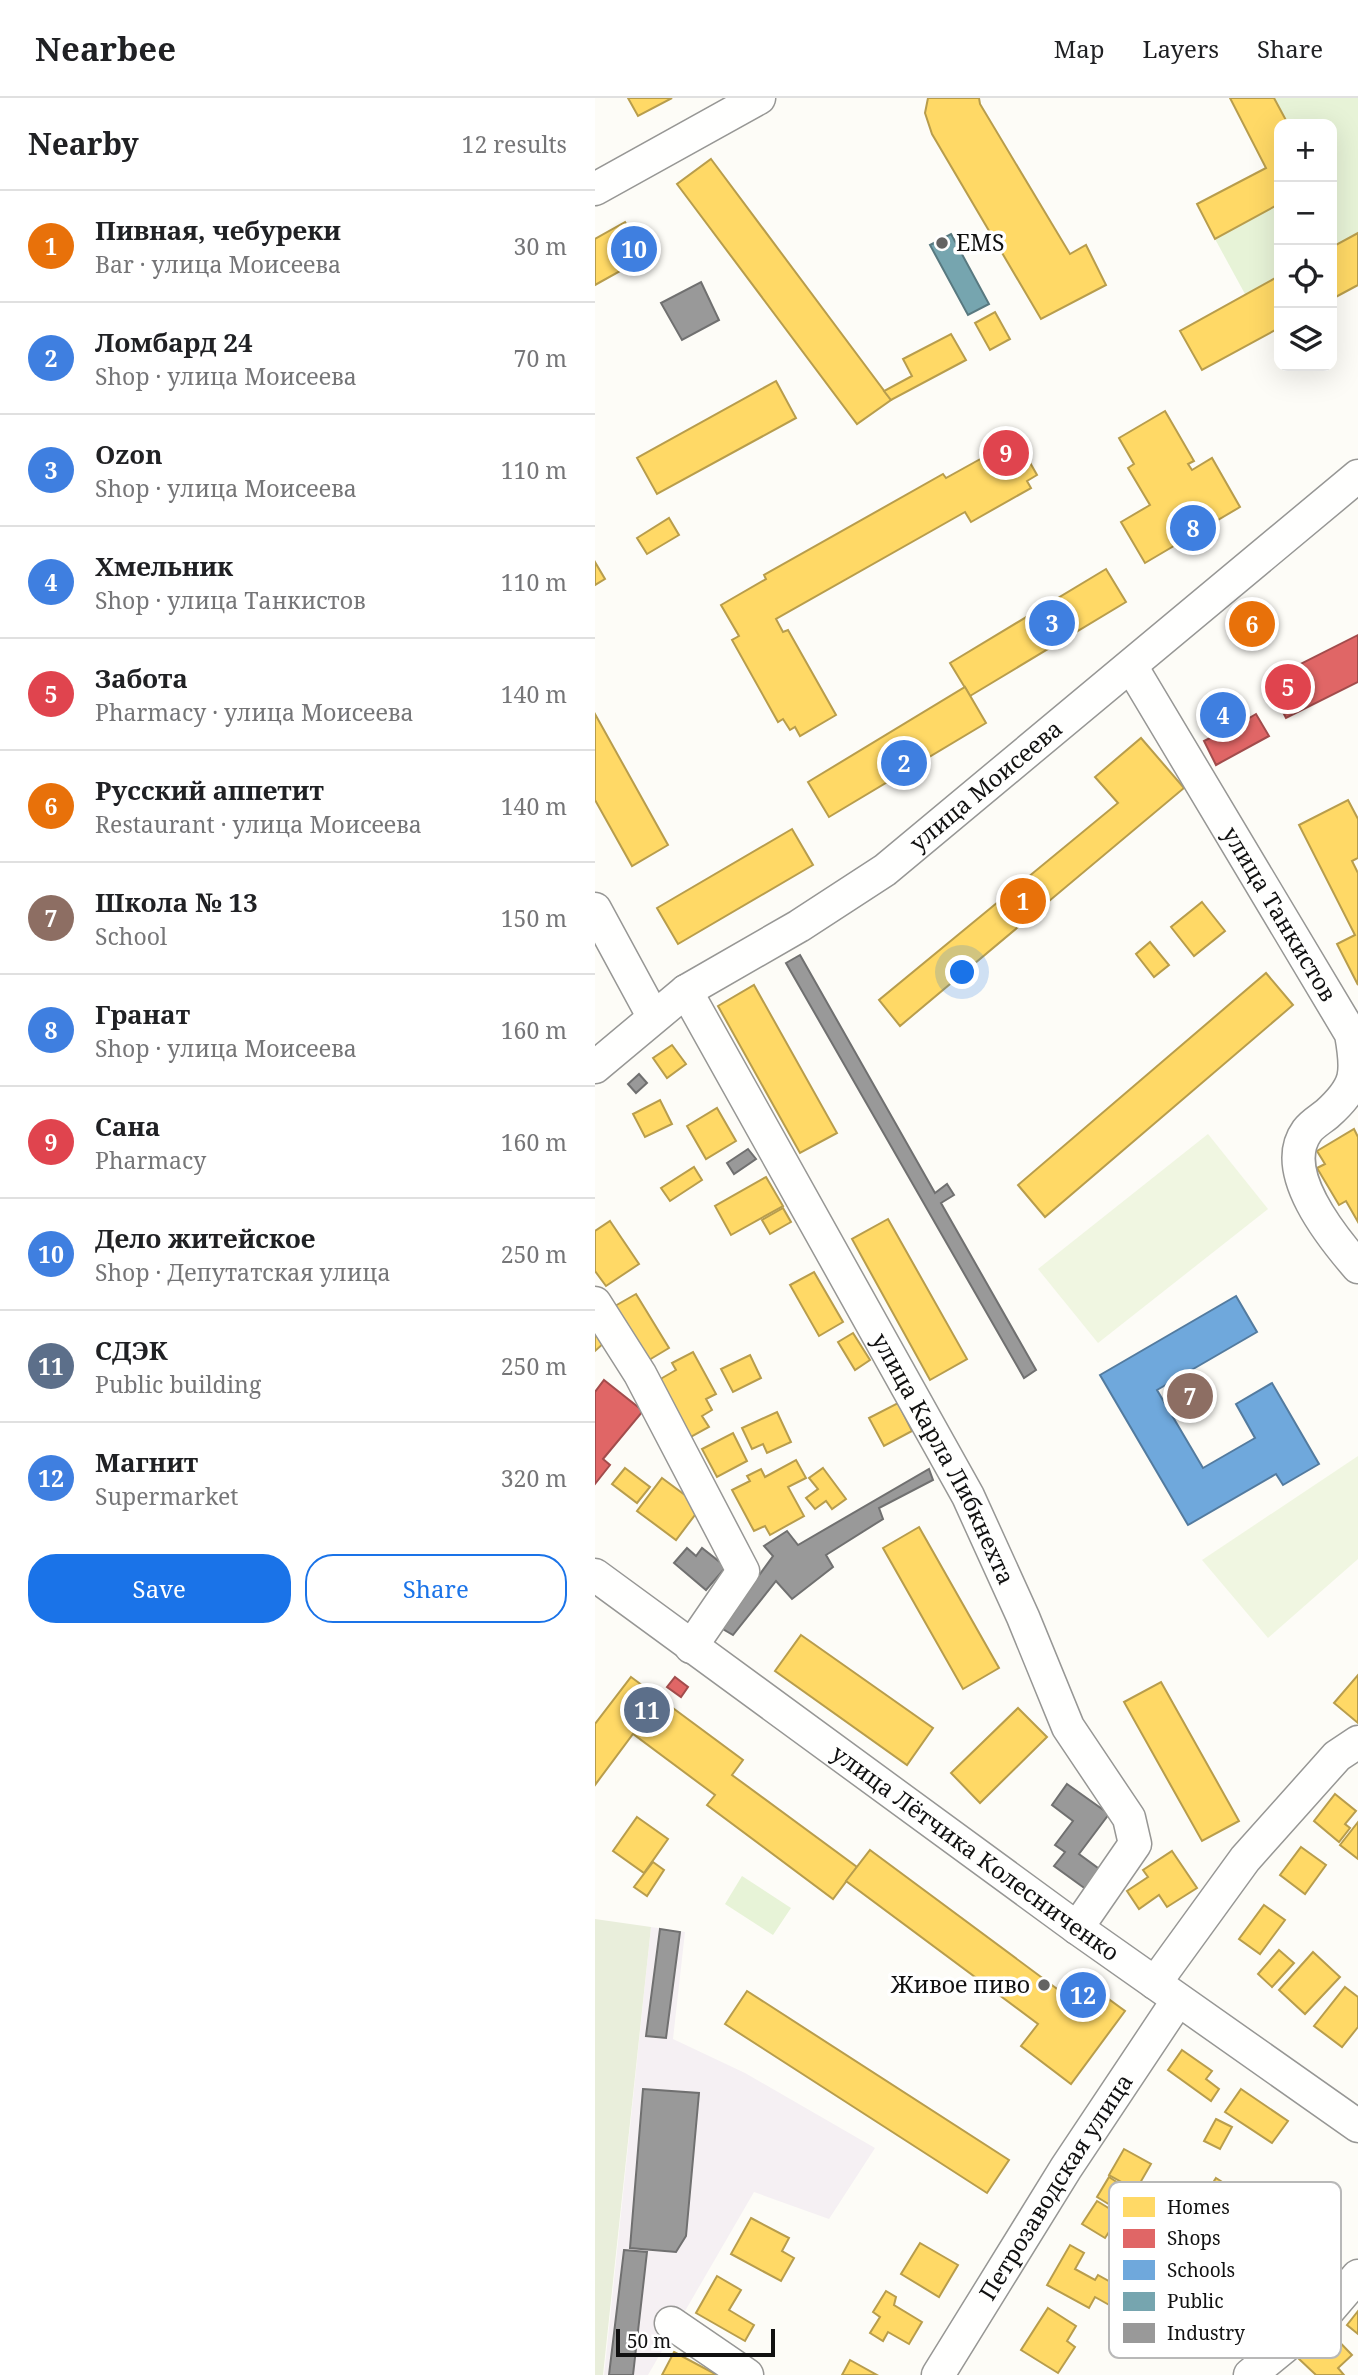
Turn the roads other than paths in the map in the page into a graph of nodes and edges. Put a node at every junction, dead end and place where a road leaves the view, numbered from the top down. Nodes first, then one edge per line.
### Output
1 (759, 98) edge
2 (595, 189) edge
3 (1358, 476) edge
4 (1131, 666) junction
5 (595, 909) edge
6 (686, 991) junction
7 (653, 1016) junction
8 (595, 1067) edge
9 (1358, 1267) edge
10 (595, 1303) edge
11 (595, 1575) edge
12 (691, 1647) junction
13 (1351, 1757) edge
14 (1077, 1928) junction
15 (1166, 1992) junction
16 (1358, 2126) edge
17 (1358, 2276) edge
18 (1341, 2296) edge
19 (671, 2323) dead end
20 (1271, 2358) edge
21 (747, 2375) edge
22 (938, 2375) edge
23 (1250, 2375) edge

1 - 2 street
3 - 4 street, улица Моисеева
4 - 6 street, улица Моисеева
4 - 9 street, улица Танкистов
5 - 7 street
6 - 7 street, улица Моисеева
6 - 14 street, улица Карла Либкнехта
7 - 8 street, улица Моисеева
10 - 12 street
11 - 12 street, улица Лётчика Колесниченко
12 - 14 street, улица Лётчика Колесниченко
13 - 15 street, Петрозаводская улица
14 - 15 street, улица Лётчика Колесниченко
15 - 16 street, улица Лётчика Колесниченко
15 - 22 street, Петрозаводская улица
17 - 18 street
19 - 21 street
20 - 23 street

